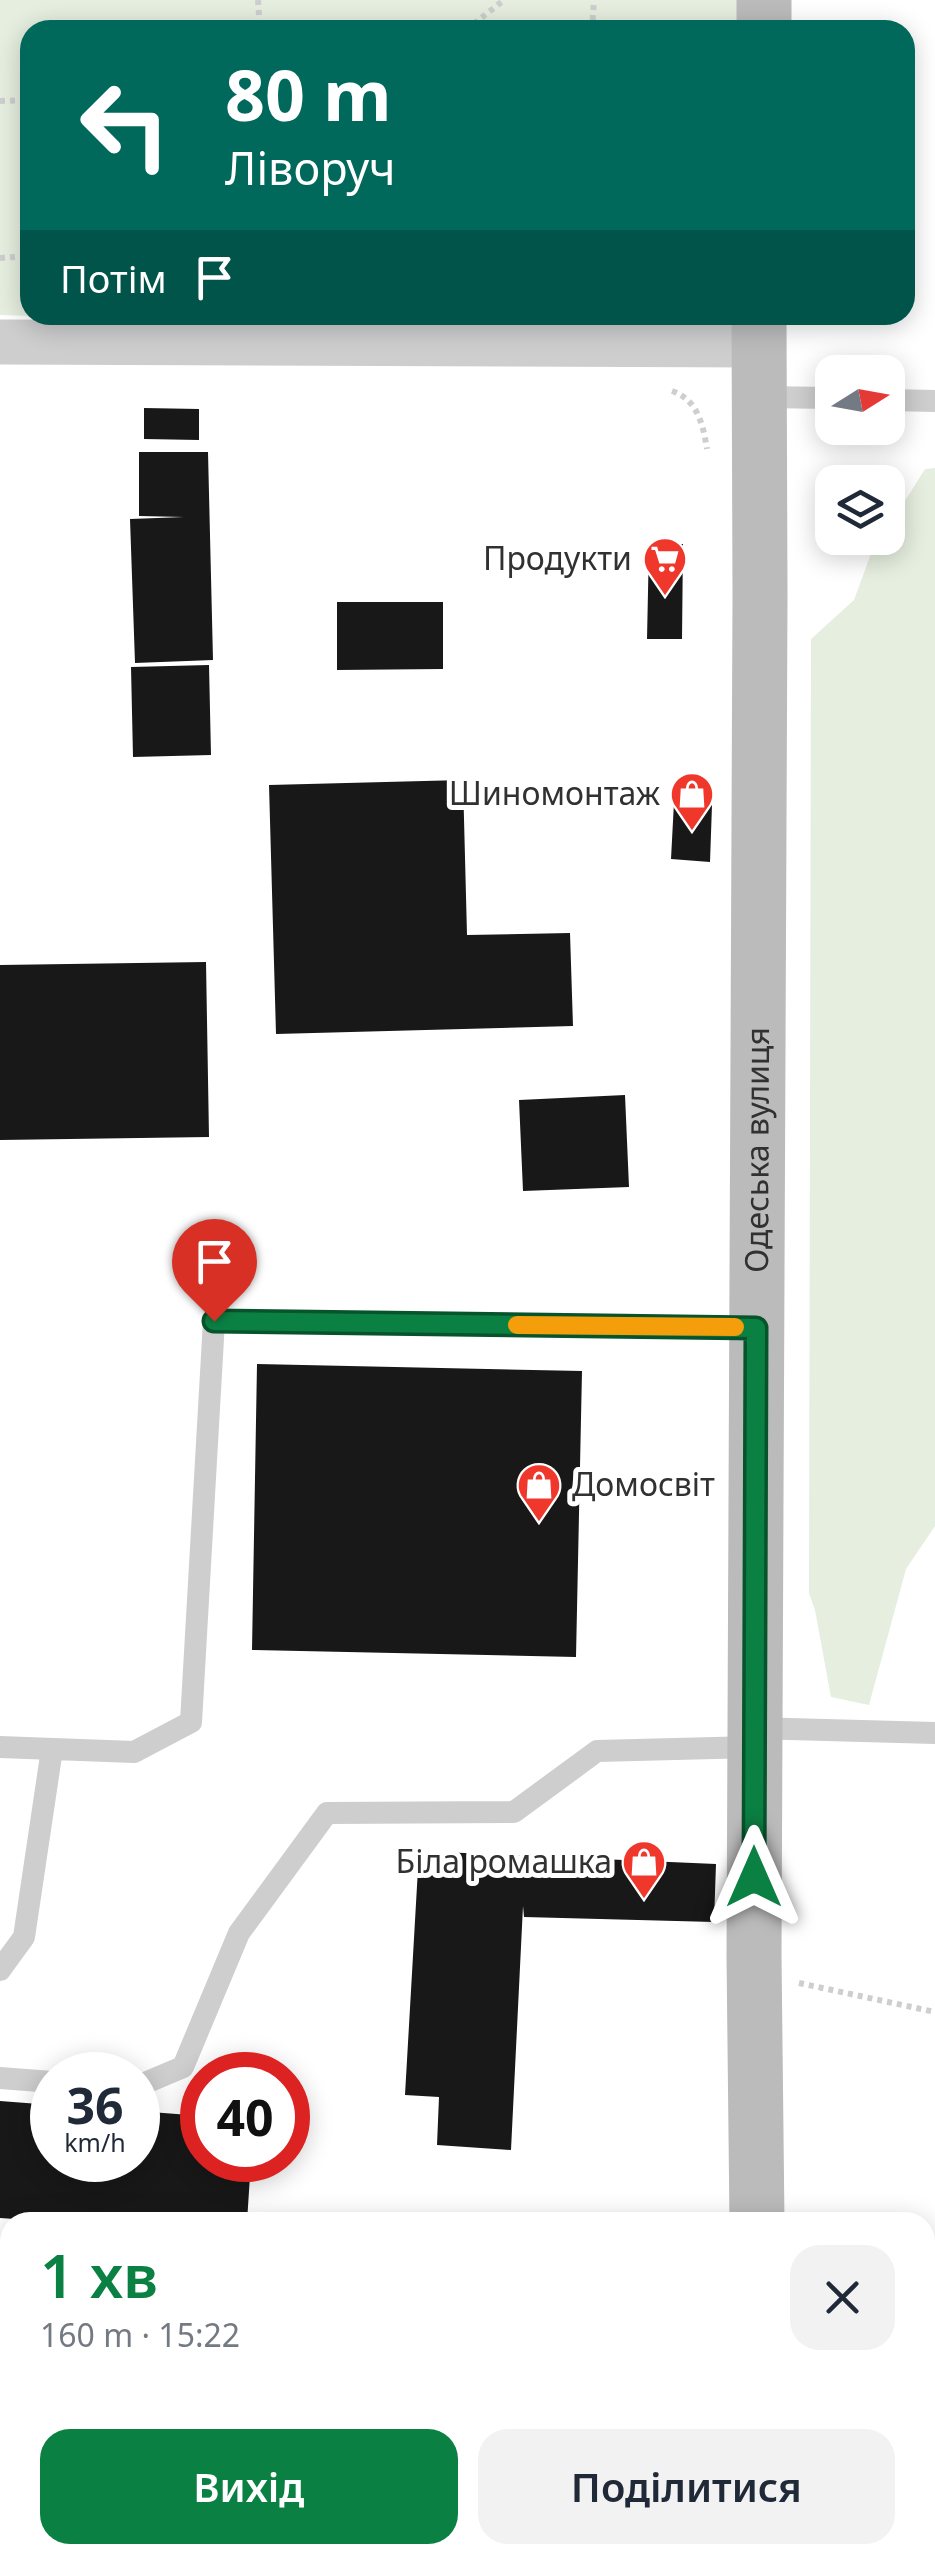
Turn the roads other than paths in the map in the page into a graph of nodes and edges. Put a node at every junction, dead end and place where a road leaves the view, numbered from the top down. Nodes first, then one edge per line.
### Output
1 (0, 342) edge
2 (758, 352) edge
3 (815, 387) edge
4 (905, 400) edge
5 (935, 401) edge
6 (756, 1328) junction
7 (935, 1733) edge
8 (755, 1738) junction
9 (0, 1747) edge
10 (52, 1749) junction
11 (0, 1970) edge
12 (160, 2076) edge
13 (0, 2078) edge
14 (30, 2080) edge
15 (756, 2212) edge

1 - 2 street
2 - 3 lane
2 - 6 street, Одеська вулиця
4 - 5 lane
6 - 8 street, Одеська вулиця
6 - 10 lane
7 - 8 lane
8 - 12 lane
8 - 15 street, Одеська вулиця
9 - 10 lane
10 - 11 lane
13 - 14 lane

